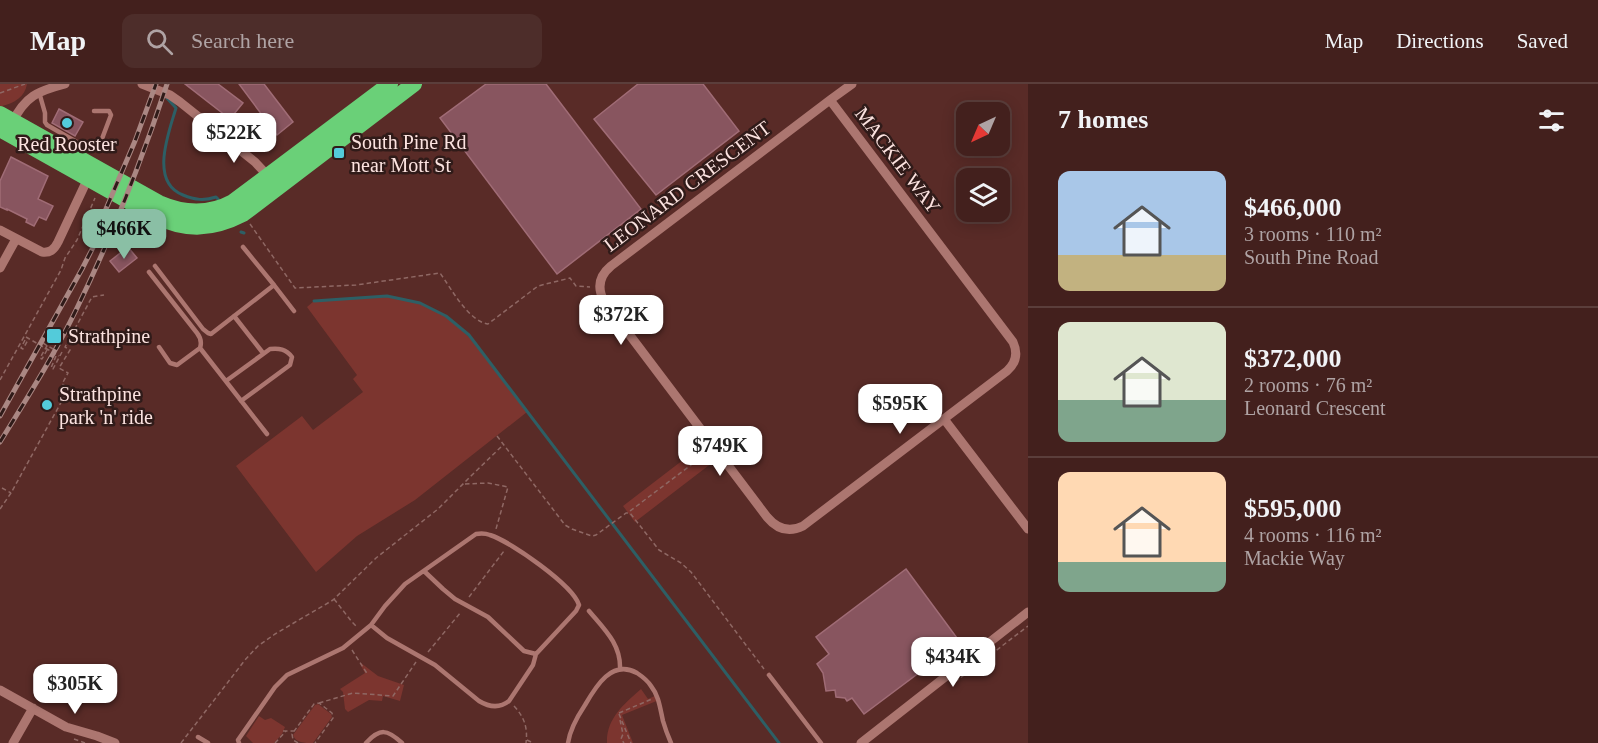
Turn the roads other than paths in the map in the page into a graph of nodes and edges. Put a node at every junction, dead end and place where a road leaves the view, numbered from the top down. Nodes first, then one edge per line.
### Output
1 (65, 84) edge
2 (142, 84) edge
3 (390, 84) edge
4 (414, 84) edge
5 (852, 84) edge
6 (39, 92) junction
7 (830, 100) junction
8 (94, 111) dead end
9 (5, 124) edge
10 (91, 172) junction
11 (274, 182) junction
12 (0, 230) edge
13 (16, 239) junction
14 (243, 247) dead end
15 (155, 266) dead end
16 (0, 268) edge
17 (149, 272) dead end
18 (273, 285) junction
19 (294, 311) dead end
20 (234, 316) junction
21 (208, 333) junction
22 (201, 338) junction
23 (159, 347) dead end
24 (200, 348) junction
25 (263, 353) junction
26 (226, 381) junction
27 (242, 401) junction
28 (944, 419) junction
29 (267, 434) dead end
30 (1028, 529) edge
31 (787, 530) joint
32 (424, 571) junction
33 (589, 611) dead end
34 (1028, 612) edge
35 (371, 625) junction
36 (536, 654) junction
37 (620, 669) junction
38 (769, 675) road end
39 (0, 690) edge
40 (33, 708) junction
41 (198, 737) dead end
42 (12, 743) edge
43 (115, 743) edge
44 (208, 743) edge
45 (239, 743) edge
46 (366, 743) edge
47 (402, 743) edge
48 (568, 743) edge
49 (670, 743) edge
50 (821, 743) edge
51 (861, 743) edge

1 - 6 street
2 - 11 street
3 - 11 highway
4 - 11 highway
5 - 7 street, LEONARD CRESCENT
6 - 8 lane
6 - 9 street
7 - 28 street, MACKIE WAY
7 - 31 street, LEONARD CRESCENT
9 - 10 highway
10 - 11 highway
10 - 13 street
12 - 13 street
13 - 16 street
14 - 18 lane
15 - 21 lane
17 - 22 lane
18 - 19 lane
18 - 20 lane
20 - 21 lane
20 - 25 lane
21 - 22 lane
22 - 24 lane
23 - 24 lane
24 - 26 lane
25 - 26 lane
25 - 27 lane
26 - 27 lane
27 - 29 lane
28 - 30 street
28 - 31 street, MACKIE WAY
32 - 35 lane
32 - 36 lane
32 - 36 lane
33 - 37 lane
34 - 51 street
35 - 36 lane
35 - 45 lane
37 - 48 lane
37 - 49 lane
38 - 50 lane
39 - 40 street
40 - 42 street
40 - 43 street
41 - 44 lane
46 - 47 lane

